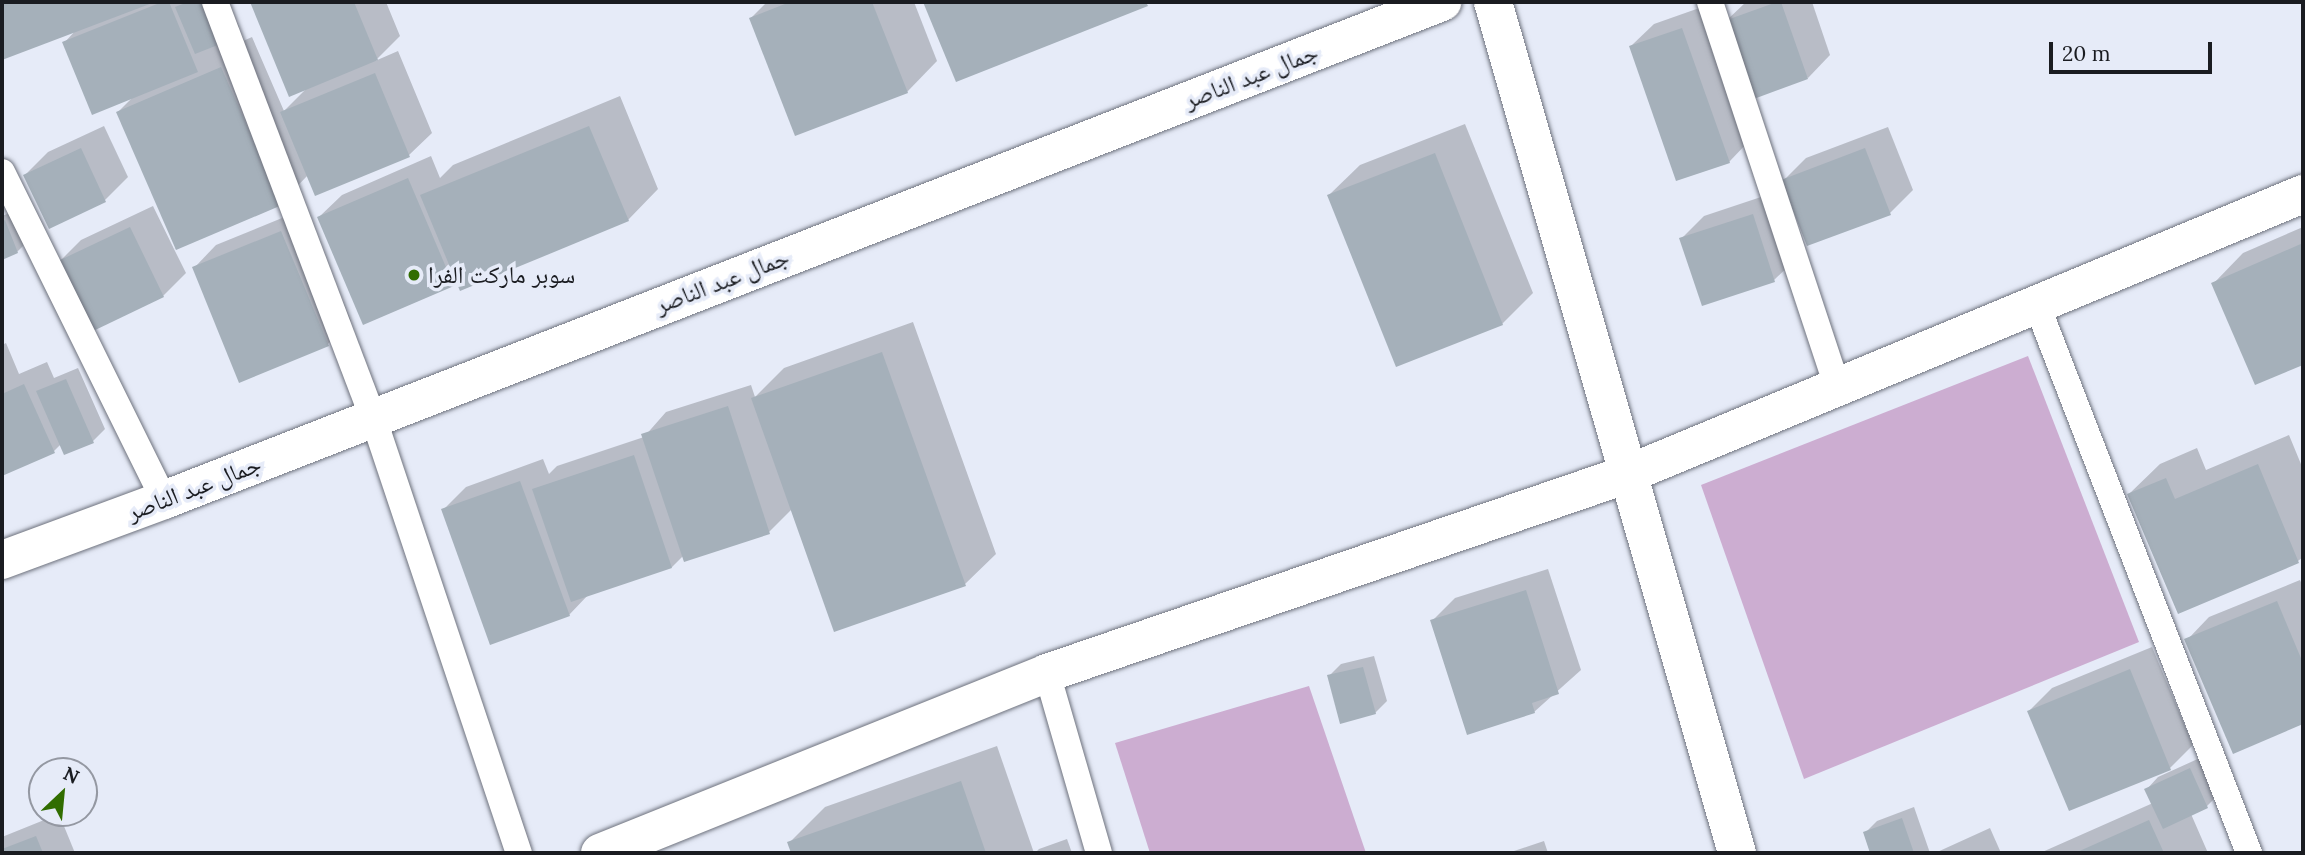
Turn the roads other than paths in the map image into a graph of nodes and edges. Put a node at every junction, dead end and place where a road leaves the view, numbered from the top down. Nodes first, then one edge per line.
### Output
1 (215, 2) edge
2 (1442, 2) edge
3 (1493, 2) edge
4 (1710, 2) edge
5 (2, 173) edge
6 (2303, 194) edge
7 (2037, 305) junction
8 (1837, 387) junction
9 (373, 417) junction
10 (1628, 474) junction
11 (164, 500) junction
12 (2, 559) edge
13 (1047, 674) junction
14 (519, 853) edge
15 (600, 853) edge
16 (1099, 853) edge
17 (1737, 853) edge
18 (2249, 853) edge

1 - 9 lane
2 - 9 street, جمال عبد الناصر
3 - 10 street
4 - 8 lane
5 - 11 lane
6 - 7 street
7 - 8 street
7 - 18 lane
8 - 10 street
9 - 11 street, جمال عبد الناصر
9 - 14 lane
10 - 13 street
10 - 17 street
11 - 12 street, جمال عبد الناصر
13 - 15 street
13 - 16 lane

